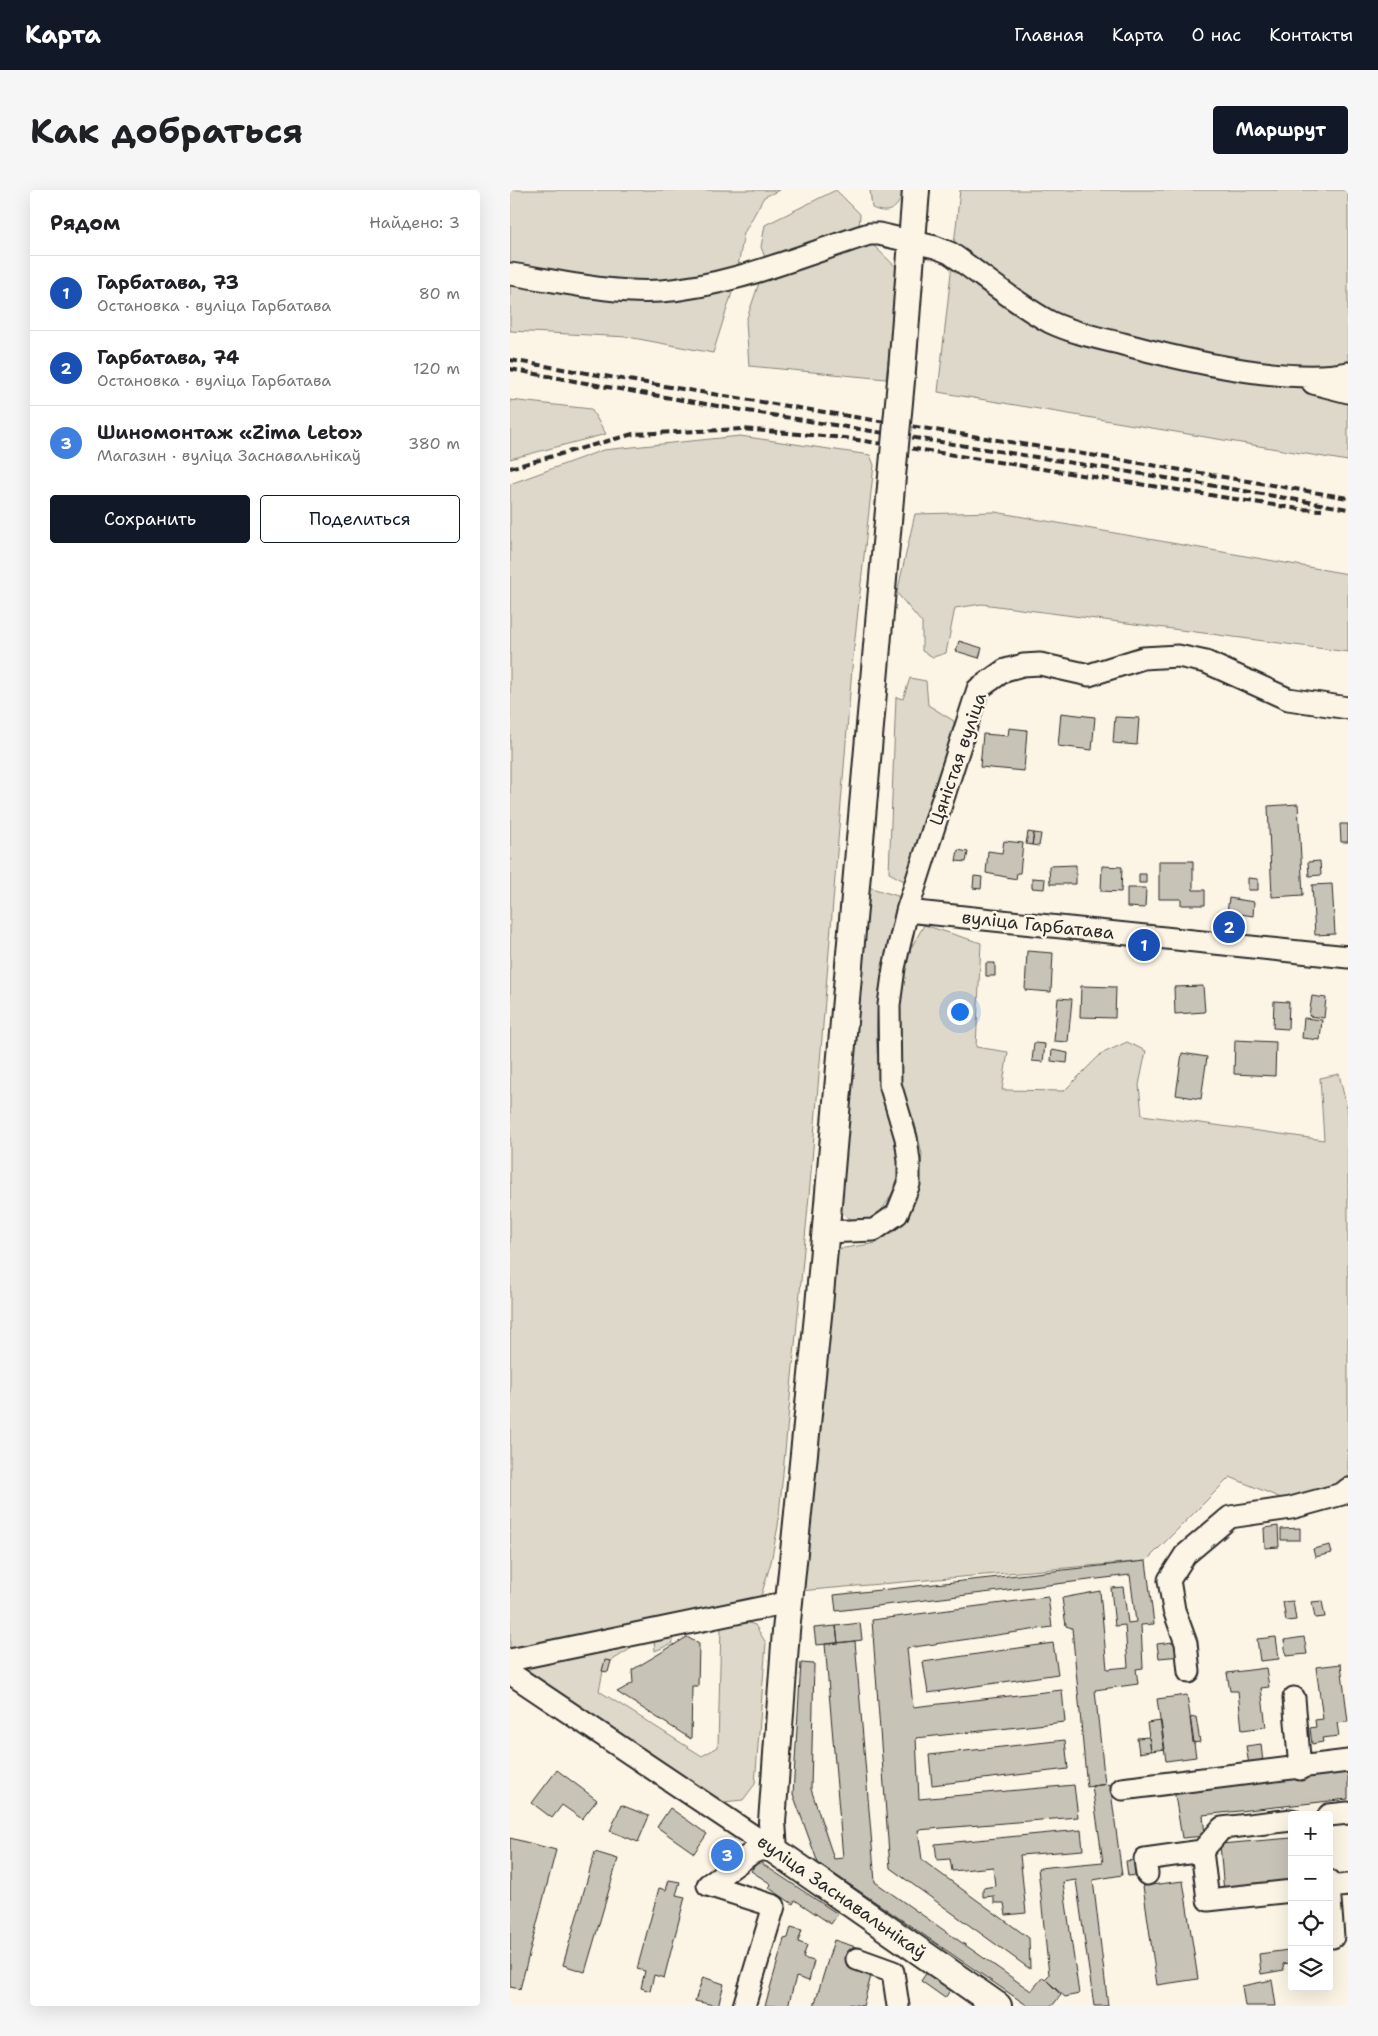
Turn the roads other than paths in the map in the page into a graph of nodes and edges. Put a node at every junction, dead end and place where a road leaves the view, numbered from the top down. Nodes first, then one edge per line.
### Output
1 (916, 190) edge
2 (911, 242) junction
3 (510, 274) edge
4 (1348, 372) edge
5 (1274, 373) junction
6 (1348, 392) edge
7 (1348, 708) edge
8 (907, 911) junction
9 (1348, 957) edge
10 (826, 1232) junction
11 (1348, 1489) edge
12 (789, 1602) junction
13 (510, 1660) edge
14 (1189, 1672) dead end
15 (510, 1673) edge
16 (1294, 1698) dead end
17 (1348, 1762) edge
18 (1300, 1769) junction
19 (1122, 1789) dead end
20 (1348, 1813) edge
21 (1333, 1815) edge
22 (1288, 1820) edge
23 (774, 1850) junction
24 (1202, 1851) junction
25 (1148, 1874) dead end
26 (1348, 1885) edge
27 (1333, 1887) edge
28 (1288, 1891) edge
29 (1331, 1901) edge
30 (1337, 1940) edge
31 (858, 1960) dead end
32 (744, 2006) edge
33 (898, 2006) edge
34 (998, 2006) edge

1 - 2 main road
2 - 3 street
2 - 5 street
2 - 10 main road, bridge
4 - 5 street
5 - 6 street
7 - 8 street, Цяністая вуліца
8 - 9 street, вуліца Гарбатава
8 - 10 street, Цяністая вуліца
10 - 12 main road
11 - 14 street
12 - 13 street
12 - 23 main road
15 - 23 street, вуліца Заснавальнікаў
16 - 18 street
17 - 18 street
18 - 19 street
20 - 21 street
22 - 24 street
23 - 32 street
23 - 34 main road, вуліца Заснавальнікаў
24 - 25 street
24 - 28 street
26 - 27 street
29 - 30 street
31 - 33 street

